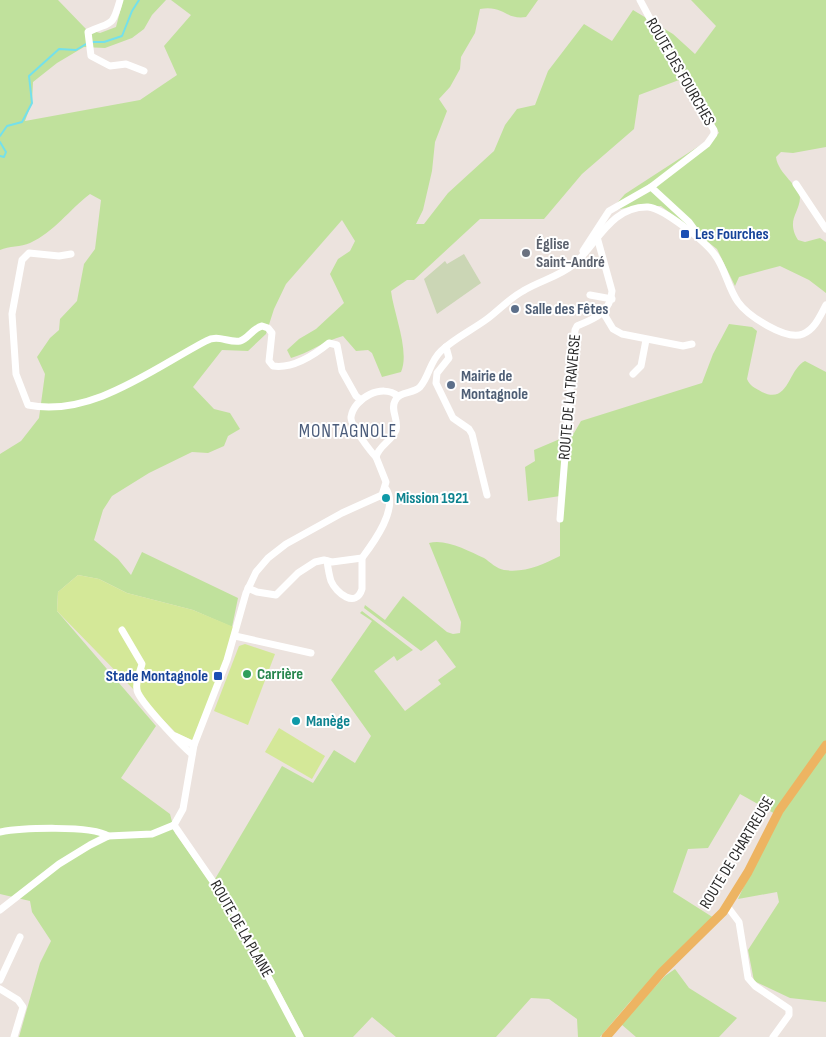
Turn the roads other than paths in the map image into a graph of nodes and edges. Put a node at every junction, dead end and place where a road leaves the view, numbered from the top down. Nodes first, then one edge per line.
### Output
1 (120, 0) edge
2 (640, 0) edge
3 (144, 70) dead end
4 (796, 184) dead end
5 (652, 187) junction
6 (826, 229) edge
7 (597, 237) junction
8 (705, 244) junction
9 (72, 254) dead end
10 (579, 260) junction
11 (590, 294) dead end
12 (612, 299) junction
13 (826, 305) edge
14 (604, 314) junction
15 (823, 319) edge
16 (646, 340) junction
17 (692, 344) dead end
18 (446, 347) junction
19 (633, 374) dead end
20 (398, 396) junction
21 (361, 400) junction
22 (376, 458) junction
23 (386, 489) junction
24 (488, 496) dead end
25 (560, 519) dead end
26 (362, 558) junction
27 (327, 561) junction
28 (248, 588) junction
29 (122, 630) dead end
30 (235, 636) junction
31 (311, 653) dead end
32 (175, 736) junction
33 (194, 744) junction
34 (826, 744) edge
35 (192, 754) junction
36 (174, 825) junction
37 (0, 832) edge
38 (108, 836) junction
39 (2, 906) edge
40 (727, 906) junction
41 (20, 937) dead end
42 (0, 980) edge
43 (0, 989) edge
44 (14, 1037) edge
45 (300, 1037) edge
46 (606, 1037) edge
47 (773, 1037) edge

1 - 3 street
2 - 5 street, ROUTE DES FOURCHES
4 - 6 street
5 - 8 street
5 - 10 street
7 - 8 street
7 - 10 street
7 - 12 street
8 - 15 street
9 - 21 street
10 - 18 street
11 - 12 street
12 - 14 street
13 - 15 street
14 - 16 street
14 - 25 street, ROUTE DE LA TRAVERSE
16 - 17 street
16 - 19 street
18 - 20 street
18 - 24 street
20 - 21 street
20 - 22 street
21 - 22 street
22 - 23 street
23 - 26 street
23 - 28 street
26 - 27 street
26 - 27 street
27 - 28 street
28 - 30 street
29 - 32 street
30 - 31 street
30 - 33 street
32 - 33 street
32 - 35 street
33 - 35 street
34 - 40 main road, ROUTE DE CHARTREUSE
35 - 36 street
36 - 38 street
36 - 45 street, ROUTE DE LA PLAINE
37 - 38 street
38 - 39 street
40 - 46 main road, ROUTE DE CHARTREUSE
40 - 47 street
41 - 42 street
43 - 44 street

